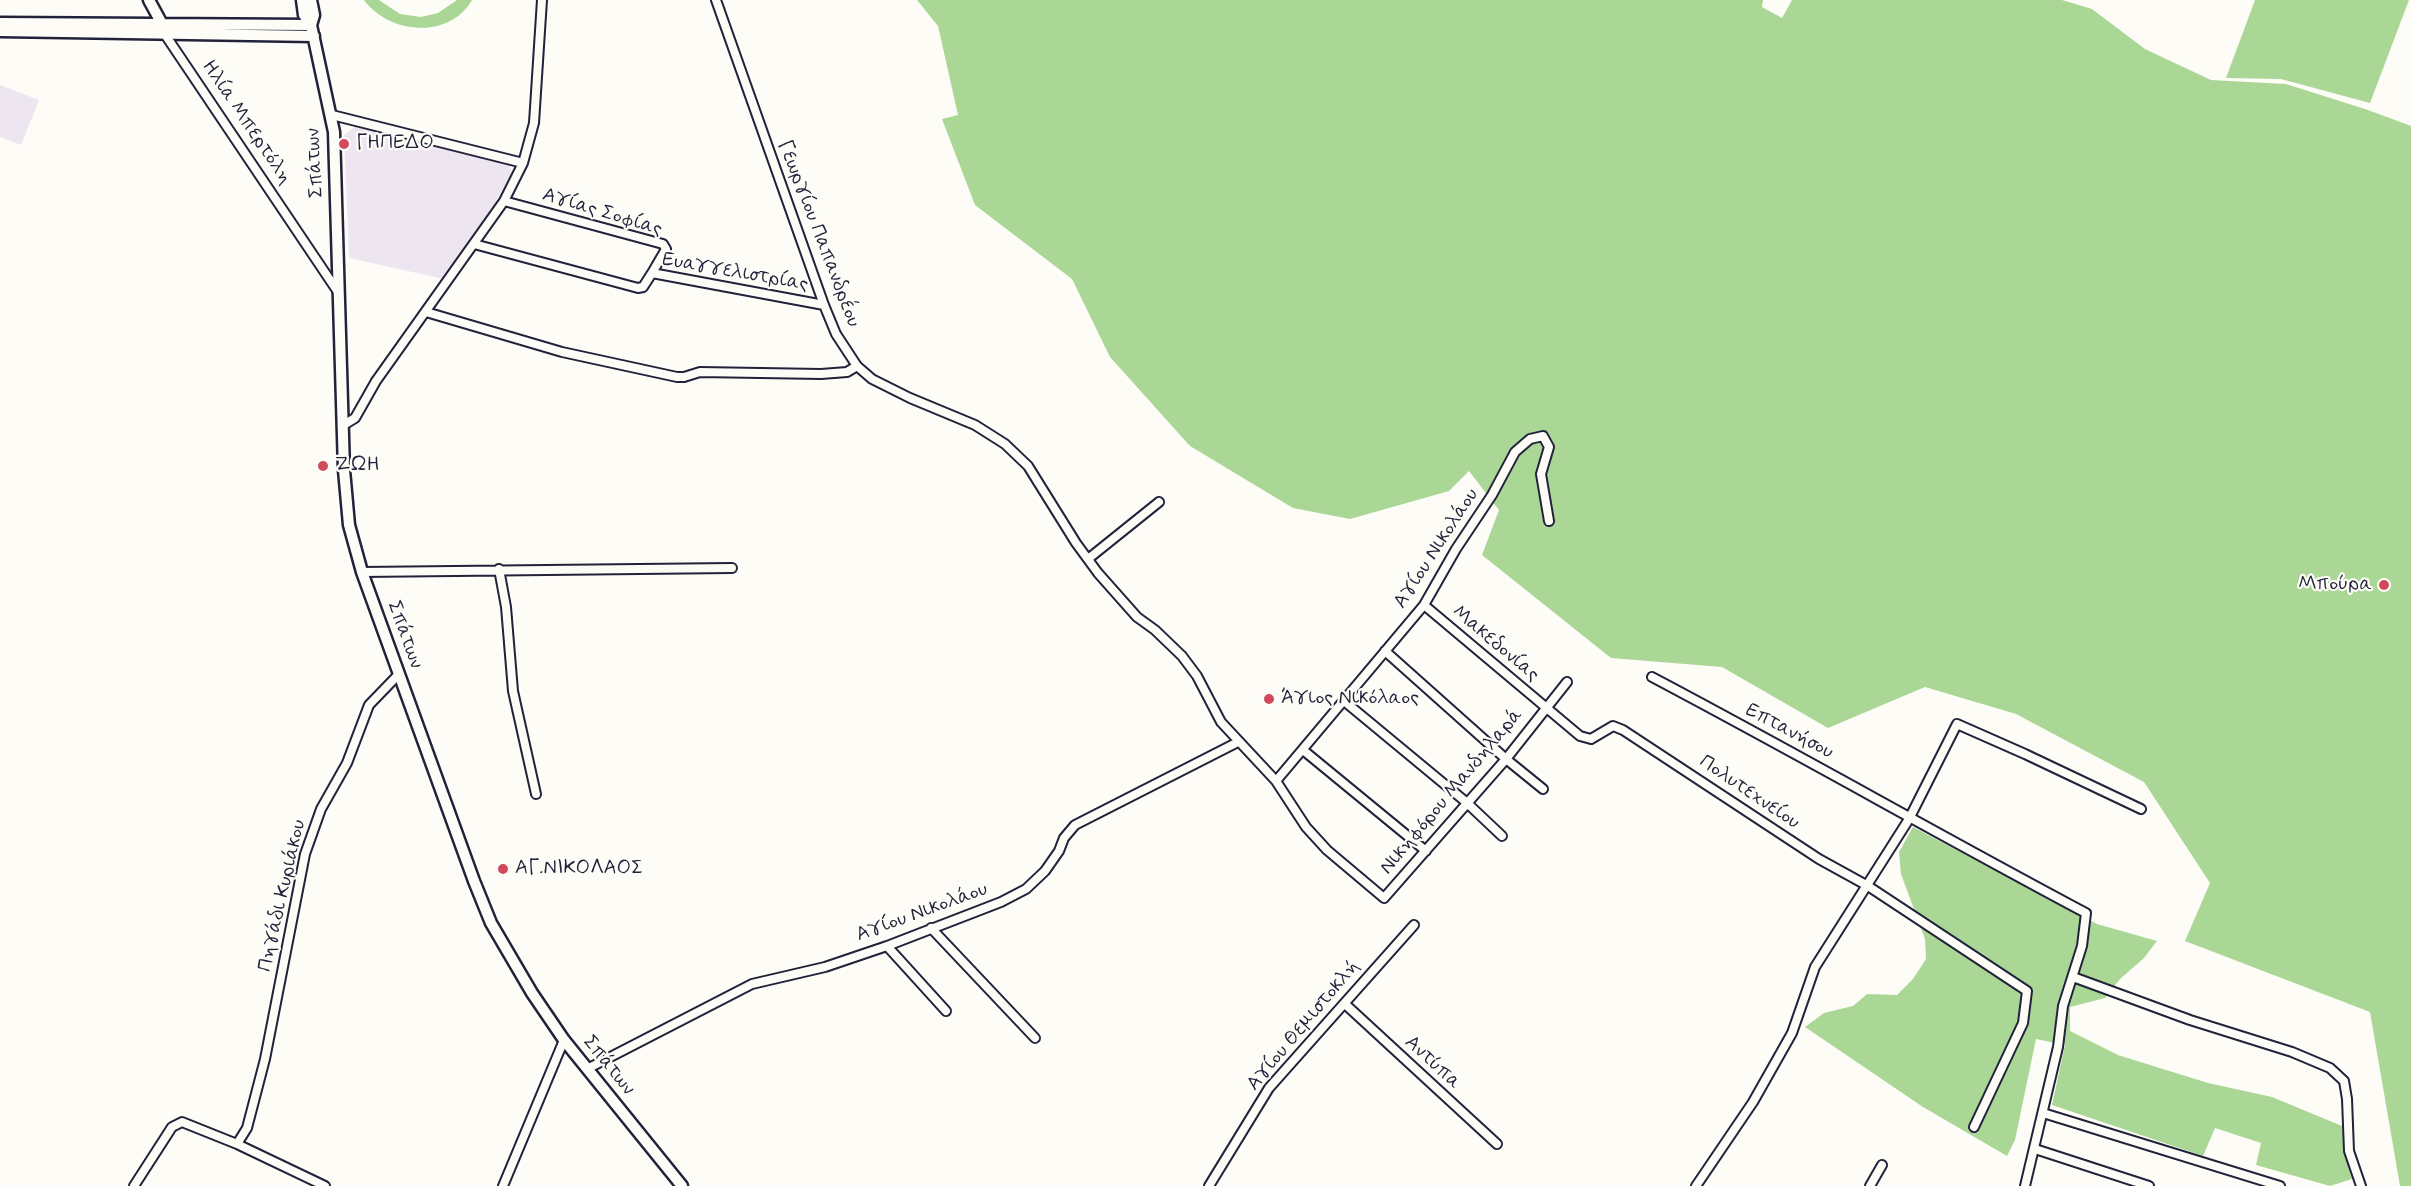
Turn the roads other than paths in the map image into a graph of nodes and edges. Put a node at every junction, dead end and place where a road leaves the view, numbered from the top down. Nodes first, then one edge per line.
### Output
1 (149, 0) edge
2 (302, 0) edge
3 (311, 0) edge
4 (543, 0) edge
5 (716, 0) edge
6 (0, 23) edge
7 (163, 28) junction
8 (312, 30) junction
9 (0, 31) edge
10 (332, 115) junction
11 (523, 163) junction
12 (504, 201) junction
13 (474, 244) junction
14 (652, 273) junction
15 (338, 292) junction
16 (824, 305) junction
17 (426, 312) junction
18 (857, 366) junction
19 (342, 426) junction
20 (1159, 502) dead end
21 (1549, 521) dead end
22 (1088, 559) junction
23 (732, 568) dead end
24 (499, 569) junction
25 (362, 572) junction
26 (1424, 605) junction
27 (1386, 651) junction
28 (399, 674) junction
29 (1652, 677) dead end
30 (1567, 682) dead end
31 (1344, 701) junction
32 (1545, 707) junction
33 (1613, 726) joint
34 (1238, 742) junction
35 (1303, 750) junction
36 (1506, 759) junction
37 (1276, 782) junction
38 (1543, 789) dead end
39 (536, 794) dead end
40 (1466, 802) junction
41 (2141, 809) dead end
42 (1909, 819) junction
43 (1502, 836) dead end
44 (1426, 851) junction
45 (1868, 886) junction
46 (1384, 898) joint
47 (1414, 925) dead end
48 (931, 928) junction
49 (887, 946) junction
50 (2073, 977) junction
51 (1345, 1004) junction
52 (946, 1011) dead end
53 (1035, 1038) dead end
54 (564, 1040) junction
55 (588, 1069) junction
56 (2043, 1113) junction
57 (1974, 1127) dead end
58 (237, 1144) junction
59 (1497, 1144) dead end
60 (2035, 1149) junction
61 (1882, 1165) dead end
62 (134, 1186) edge
63 (325, 1186) edge
64 (503, 1186) edge
65 (682, 1186) edge
66 (1209, 1186) edge
67 (1696, 1186) edge
68 (1870, 1186) edge
69 (2025, 1186) edge
70 (2149, 1186) edge
71 (2280, 1186) edge
72 (2361, 1186) edge

1 - 7 main road, Ηλία Μπερτόλη
2 - 8 main road
3 - 8 main road
4 - 11 street
5 - 16 street, Γεωργίου Παπανδρέου
6 - 7 main road
7 - 8 main road
7 - 9 main road
7 - 15 street, Ηλία Μπερτόλη
8 - 10 main road, Σπάτων
10 - 11 street
10 - 15 main road, Σπάτων
11 - 12 street
12 - 13 street
12 - 14 street, Αγίας Σοφίας
13 - 14 street, Ευαγγελιστρίας
13 - 17 street
14 - 16 street, Ευαγγελιστρίας
15 - 19 main road, Σπάτων
16 - 18 street, Γεωργίου Παπανδρέου
17 - 18 street
17 - 19 street
18 - 22 street, Γεωργίου Παπανδρέου
19 - 25 main road, Σπάτων
20 - 22 street
21 - 26 street, Αγίου Νικολάου
22 - 34 street, Γεωργίου Παπανδρέου
23 - 24 street
24 - 25 street
24 - 39 street
25 - 28 main road, Σπάτων
26 - 27 street, Αγίου Νικολάου
26 - 32 street, Μακεδονίας
27 - 31 street, Αγίου Νικολάου
27 - 36 street
28 - 54 main road, Σπάτων
28 - 58 street, Πηγάδι Κυριάκου
29 - 42 street, Επτανήσου
30 - 32 street, Νικηφόρου Μανδηλαρά
31 - 35 street, Αγίου Νικολάου
31 - 40 street
32 - 33 street, Μακεδονίας
32 - 36 street, Νικηφόρου Μανδηλαρά
33 - 45 street, Πολυτεχνείου
34 - 37 street, Γεωργίου Παπανδρέου
34 - 48 street, Αγίου Νικολάου
35 - 37 street, Αγίου Νικολάου
35 - 44 street
36 - 38 street
36 - 40 street, Νικηφόρου Μανδηλαρά
37 - 46 street, Γεωργίου Παπανδρέου
40 - 43 street
40 - 44 street, Νικηφόρου Μανδηλαρά
41 - 42 street
42 - 45 street
42 - 50 street, Επτανήσου
44 - 46 street, Νικηφόρου Μανδηλαρά
45 - 57 street, Πολυτεχνείου
45 - 67 street
47 - 51 street, Αγίου Θεμιστοκλή
48 - 49 street, Αγίου Νικολάου
48 - 53 street
49 - 52 street
49 - 55 street, Αγίου Νικολάου
50 - 56 street
50 - 72 street
51 - 59 street, Αντύπα
51 - 66 street, Αγίου Θεμιστοκλή
54 - 55 main road, Σπάτων
54 - 64 street
55 - 65 main road, Σπάτων
56 - 60 street
56 - 71 street
58 - 62 street
58 - 63 street
60 - 69 street
60 - 70 street
61 - 68 street

